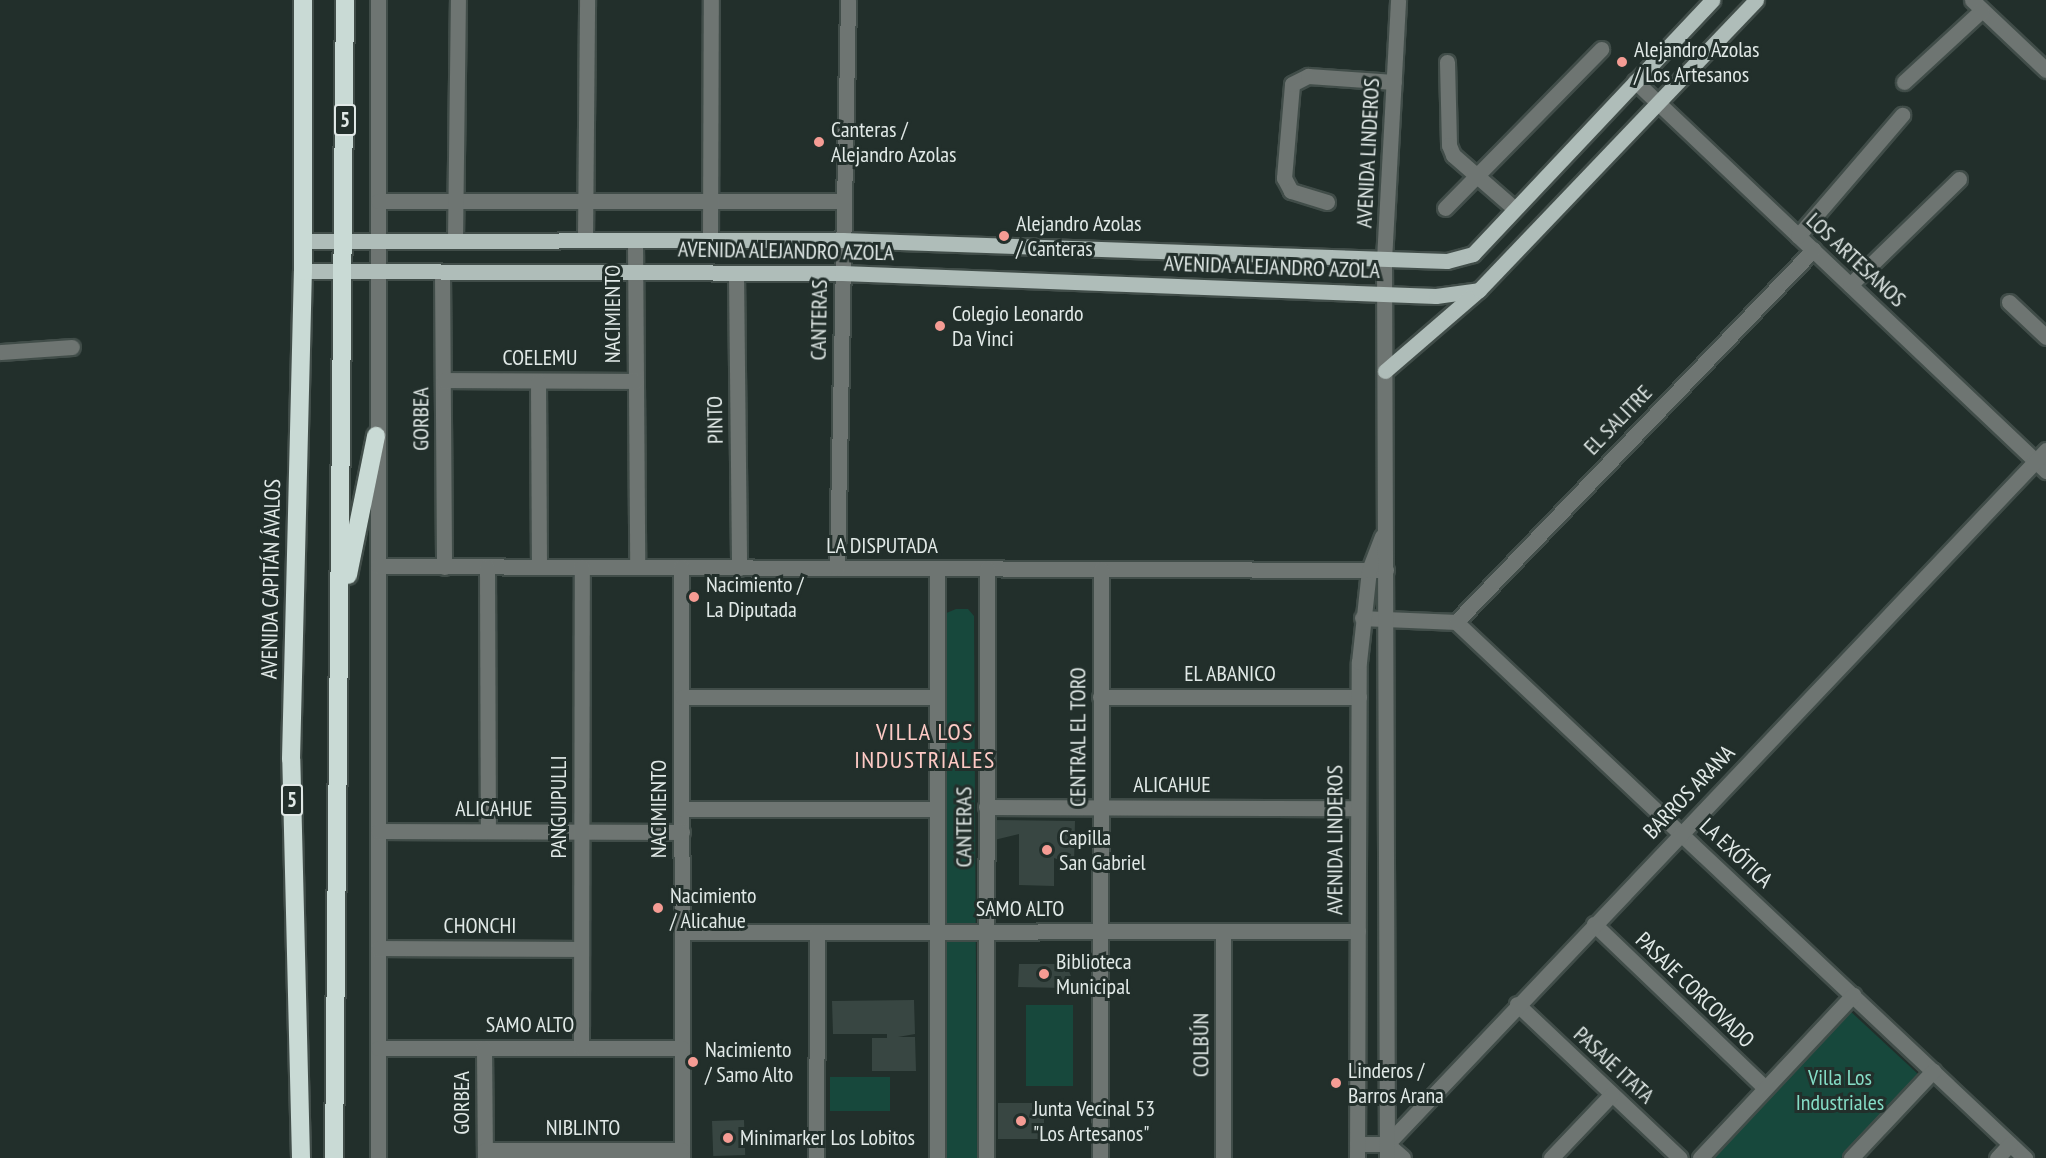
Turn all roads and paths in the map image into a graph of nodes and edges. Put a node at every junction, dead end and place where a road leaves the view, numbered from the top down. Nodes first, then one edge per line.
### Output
1 (303, 0) edge
2 (345, 0) edge
3 (378, 0) edge
4 (458, 0) edge
5 (586, 0) edge
6 (711, 0) edge
7 (848, 0) edge
8 (1398, 0) edge
9 (1712, 0) edge
10 (1756, 0) edge
11 (1977, 5) edge
12 (1601, 49) dead end
13 (1447, 62) dead end
14 (2046, 70) edge
15 (1635, 81) junction
16 (1394, 82) junction
17 (1904, 82) dead end
18 (1657, 102) junction
19 (1902, 115) dead end
20 (1476, 177) junction
21 (1959, 179) dead end
22 (378, 201) junction
23 (456, 201) junction
24 (585, 201) junction
25 (710, 201) junction
26 (843, 201) junction
27 (1327, 202) dead end
28 (1445, 208) dead end
29 (1515, 209) junction
30 (1798, 236) junction
31 (378, 240) junction
32 (455, 240) junction
33 (585, 240) junction
34 (635, 240) junction
35 (710, 240) junction
36 (842, 240) junction
37 (302, 241) junction
38 (345, 241) junction
39 (1813, 250) junction
40 (1384, 260) junction
41 (303, 272) junction
42 (344, 272) junction
43 (378, 272) junction
44 (442, 272) junction
45 (636, 272) junction
46 (736, 273) junction
47 (842, 273) junction
48 (1850, 285) junction
49 (1479, 290) junction
50 (1385, 294) junction
51 (2009, 302) dead end
52 (2046, 337) edge
53 (72, 347) dead end
54 (0, 352) edge
55 (1385, 371) junction
56 (443, 380) junction
57 (538, 381) junction
58 (636, 381) junction
59 (376, 436) junction
60 (2042, 461) edge
61 (1386, 525) junction
62 (378, 566) junction
63 (444, 567) junction
64 (487, 567) junction
65 (539, 567) junction
66 (582, 567) junction
67 (637, 567) junction
68 (681, 567) junction
69 (740, 568) junction
70 (837, 568) junction
71 (937, 568) junction
72 (987, 568) junction
73 (1101, 569) junction
74 (1370, 570) junction
75 (1386, 570) junction
76 (339, 618) junction
77 (1362, 618) junction
78 (1386, 619) junction
79 (1456, 622) junction
80 (682, 697) junction
81 (937, 697) junction
82 (1100, 697) junction
83 (1359, 697) junction
84 (986, 807) junction
85 (1100, 807) junction
86 (1358, 808) junction
87 (682, 809) junction
88 (937, 809) junction
89 (378, 831) junction
90 (488, 831) junction
91 (581, 832) junction
92 (682, 832) junction
93 (1681, 833) junction
94 (1594, 924) junction
95 (1223, 931) junction
96 (1358, 931) junction
97 (682, 932) junction
98 (817, 932) junction
99 (937, 932) junction
100 (986, 932) junction
101 (1100, 932) junction
102 (378, 948) junction
103 (581, 949) junction
104 (1853, 995) junction
105 (1517, 1004) junction
106 (378, 1048) junction
107 (484, 1048) junction
108 (581, 1048) junction
109 (682, 1048) junction
110 (1933, 1071) junction
111 (1766, 1088) junction
112 (1612, 1094) junction
113 (2010, 1144) junction
114 (1357, 1151) edge
115 (1387, 1151) edge
116 (485, 1154) edge
117 (682, 1154) edge
118 (301, 1158) edge
119 (334, 1158) edge
120 (378, 1158) edge
121 (816, 1158) edge
122 (937, 1158) edge
123 (986, 1158) edge
124 (1100, 1158) edge
125 (1223, 1158) edge
126 (1403, 1158) edge
127 (1551, 1158) edge
128 (1680, 1158) edge
129 (1700, 1158) edge
130 (1851, 1158) edge
131 (1997, 1158) edge
132 (2025, 1158) edge

1 - 37 highway, AVENIDA CAPITÁN ÁVALOS / 5
2 - 38 highway, 5
3 - 22 street
4 - 23 street
5 - 24 street, NACIMIENTO
6 - 25 street
7 - 26 street, CANTERAS
8 - 16 street, AVENIDA LINDEROS
9 - 15 main road, AVENIDA ALEJANDRO AZOLA
10 - 18 main road
11 - 14 street
11 - 17 street
12 - 20 street
13 - 20 street
15 - 18 street, LOS ARTESANOS
15 - 29 main road, AVENIDA ALEJANDRO AZOLA
16 - 27 street
16 - 40 street, AVENIDA LINDEROS
18 - 30 street, LOS ARTESANOS
18 - 49 main road
19 - 30 street
20 - 28 street
20 - 29 street
21 - 48 street
22 - 23 street
22 - 31 street
23 - 24 street
23 - 32 street
24 - 25 street
24 - 33 street, NACIMIENTO
25 - 26 street
25 - 35 street
26 - 36 street, CANTERAS
29 - 40 main road, AVENIDA ALEJANDRO AZOLA
30 - 39 street, LOS ARTESANOS
31 - 32 main road, AVENIDA ALEJANDRO AZOLA
31 - 38 main road, AVENIDA ALEJANDRO AZOLA
31 - 43 street
32 - 33 main road, AVENIDA ALEJANDRO AZOLA
33 - 34 main road, AVENIDA ALEJANDRO AZOLA
34 - 35 main road, AVENIDA ALEJANDRO AZOLA
34 - 45 street, NACIMIENTO
35 - 36 main road, AVENIDA ALEJANDRO AZOLA
36 - 40 main road, AVENIDA ALEJANDRO AZOLA
36 - 47 street, CANTERAS
37 - 38 main road, AVENIDA ALEJANDRO AZOLA
37 - 41 highway, AVENIDA CAPITÁN ÁVALOS / 5
38 - 42 highway, 5
39 - 48 street, LOS ARTESANOS
39 - 79 street, EL SALITRE
40 - 50 street, AVENIDA LINDEROS
41 - 42 main road, AVENIDA ALEJANDRO AZOLA
41 - 118 highway, AVENIDA CAPITÁN ÁVALOS / 5
42 - 43 main road, AVENIDA ALEJANDRO AZOLA
42 - 76 highway, 5
43 - 44 main road, AVENIDA ALEJANDRO AZOLA
43 - 59 street
44 - 45 main road, AVENIDA ALEJANDRO AZOLA
44 - 56 street, GORBEA
45 - 46 main road, AVENIDA ALEJANDRO AZOLA
45 - 58 street, NACIMIENTO
46 - 47 main road, AVENIDA ALEJANDRO AZOLA
46 - 69 street, PINTO
47 - 50 main road, AVENIDA ALEJANDRO AZOLA
47 - 70 street, CANTERAS
48 - 60 street, LOS ARTESANOS
49 - 50 main road, AVENIDA ALEJANDRO AZOLA
49 - 55 main road
50 - 55 street, AVENIDA LINDEROS
51 - 52 street
53 - 54 street
55 - 61 street, AVENIDA LINDEROS
56 - 57 street, COELEMU
56 - 63 street, GORBEA
57 - 58 street, COELEMU
57 - 65 street
58 - 67 street, NACIMIENTO
59 - 62 street
59 - 76 highway
60 - 93 street, BARROS ARANA
61 - 74 street, AVENIDA LINDEROS
61 - 75 street, AVENIDA LINDEROS
62 - 63 street, LA DISPUTADA
62 - 89 street
63 - 64 street, LA DISPUTADA
64 - 65 street, LA DISPUTADA
64 - 90 street
65 - 66 street, LA DISPUTADA
66 - 67 street, LA DISPUTADA
66 - 91 street, PANGUIPULLI
67 - 68 street, LA DISPUTADA
68 - 69 street, LA DISPUTADA
68 - 80 street, NACIMIENTO
69 - 70 street, LA DISPUTADA
70 - 71 street, LA DISPUTADA
71 - 72 street, LA DISPUTADA
71 - 81 street, CANTERAS
72 - 73 street, LA DISPUTADA
72 - 84 street, CANTERAS
73 - 74 street, LA DISPUTADA
73 - 82 street, CENTRAL EL TORO
74 - 75 street, LA DISPUTADA
74 - 77 street, AVENIDA LINDEROS
75 - 78 street, AVENIDA LINDEROS
76 - 119 highway, 5
77 - 78 street
77 - 83 street, AVENIDA LINDEROS
78 - 79 street
78 - 115 street, AVENIDA LINDEROS
79 - 93 street, LA EXÓTICA
80 - 81 street
80 - 87 street, NACIMIENTO
81 - 88 street, CANTERAS
82 - 83 street, EL ABANICO
82 - 85 street, CENTRAL EL TORO
83 - 86 street, AVENIDA LINDEROS
84 - 85 street, ALICAHUE
84 - 100 street, CANTERAS
85 - 86 street, ALICAHUE
85 - 101 street, CENTRAL EL TORO
86 - 96 street, AVENIDA LINDEROS
87 - 88 street
87 - 92 street, NACIMIENTO
88 - 99 street, CANTERAS
89 - 90 street, ALICAHUE
89 - 102 street
90 - 91 street, ALICAHUE
91 - 92 street, ALICAHUE
91 - 103 street, PANGUIPULLI
92 - 97 street, NACIMIENTO
93 - 94 street, BARROS ARANA
93 - 104 street, LA EXÓTICA
94 - 105 street, BARROS ARANA
94 - 111 street, PASAJE CORCOVADO
95 - 96 street, SAMO ALTO
95 - 101 street, SAMO ALTO
95 - 125 street, COLBÚN
96 - 114 street, AVENIDA LINDEROS
97 - 98 street, SAMO ALTO
97 - 109 street, NACIMIENTO
98 - 99 street, SAMO ALTO
98 - 121 street
99 - 100 street, SAMO ALTO
99 - 122 street, CANTERAS
100 - 101 street, SAMO ALTO
100 - 123 street, CANTERAS
101 - 124 street, CENTRAL EL TORO
102 - 103 street, CHONCHI
102 - 106 street
103 - 108 street, PANGUIPULLI
104 - 110 street, LA EXÓTICA
104 - 111 street
105 - 112 street, PASAJE ITATA
105 - 115 street, BARROS ARANA
106 - 107 street, SAMO ALTO
106 - 120 street
107 - 108 street, SAMO ALTO
107 - 116 street, GORBEA
108 - 109 street, SAMO ALTO
109 - 117 street, NACIMIENTO
110 - 113 street, LA EXÓTICA
110 - 130 street
111 - 129 street
112 - 127 street
112 - 128 street, PASAJE ITATA
113 - 131 street
113 - 132 street, LA EXÓTICA
114 - 115 street
115 - 126 street
116 - 117 street, NIBLINTO

